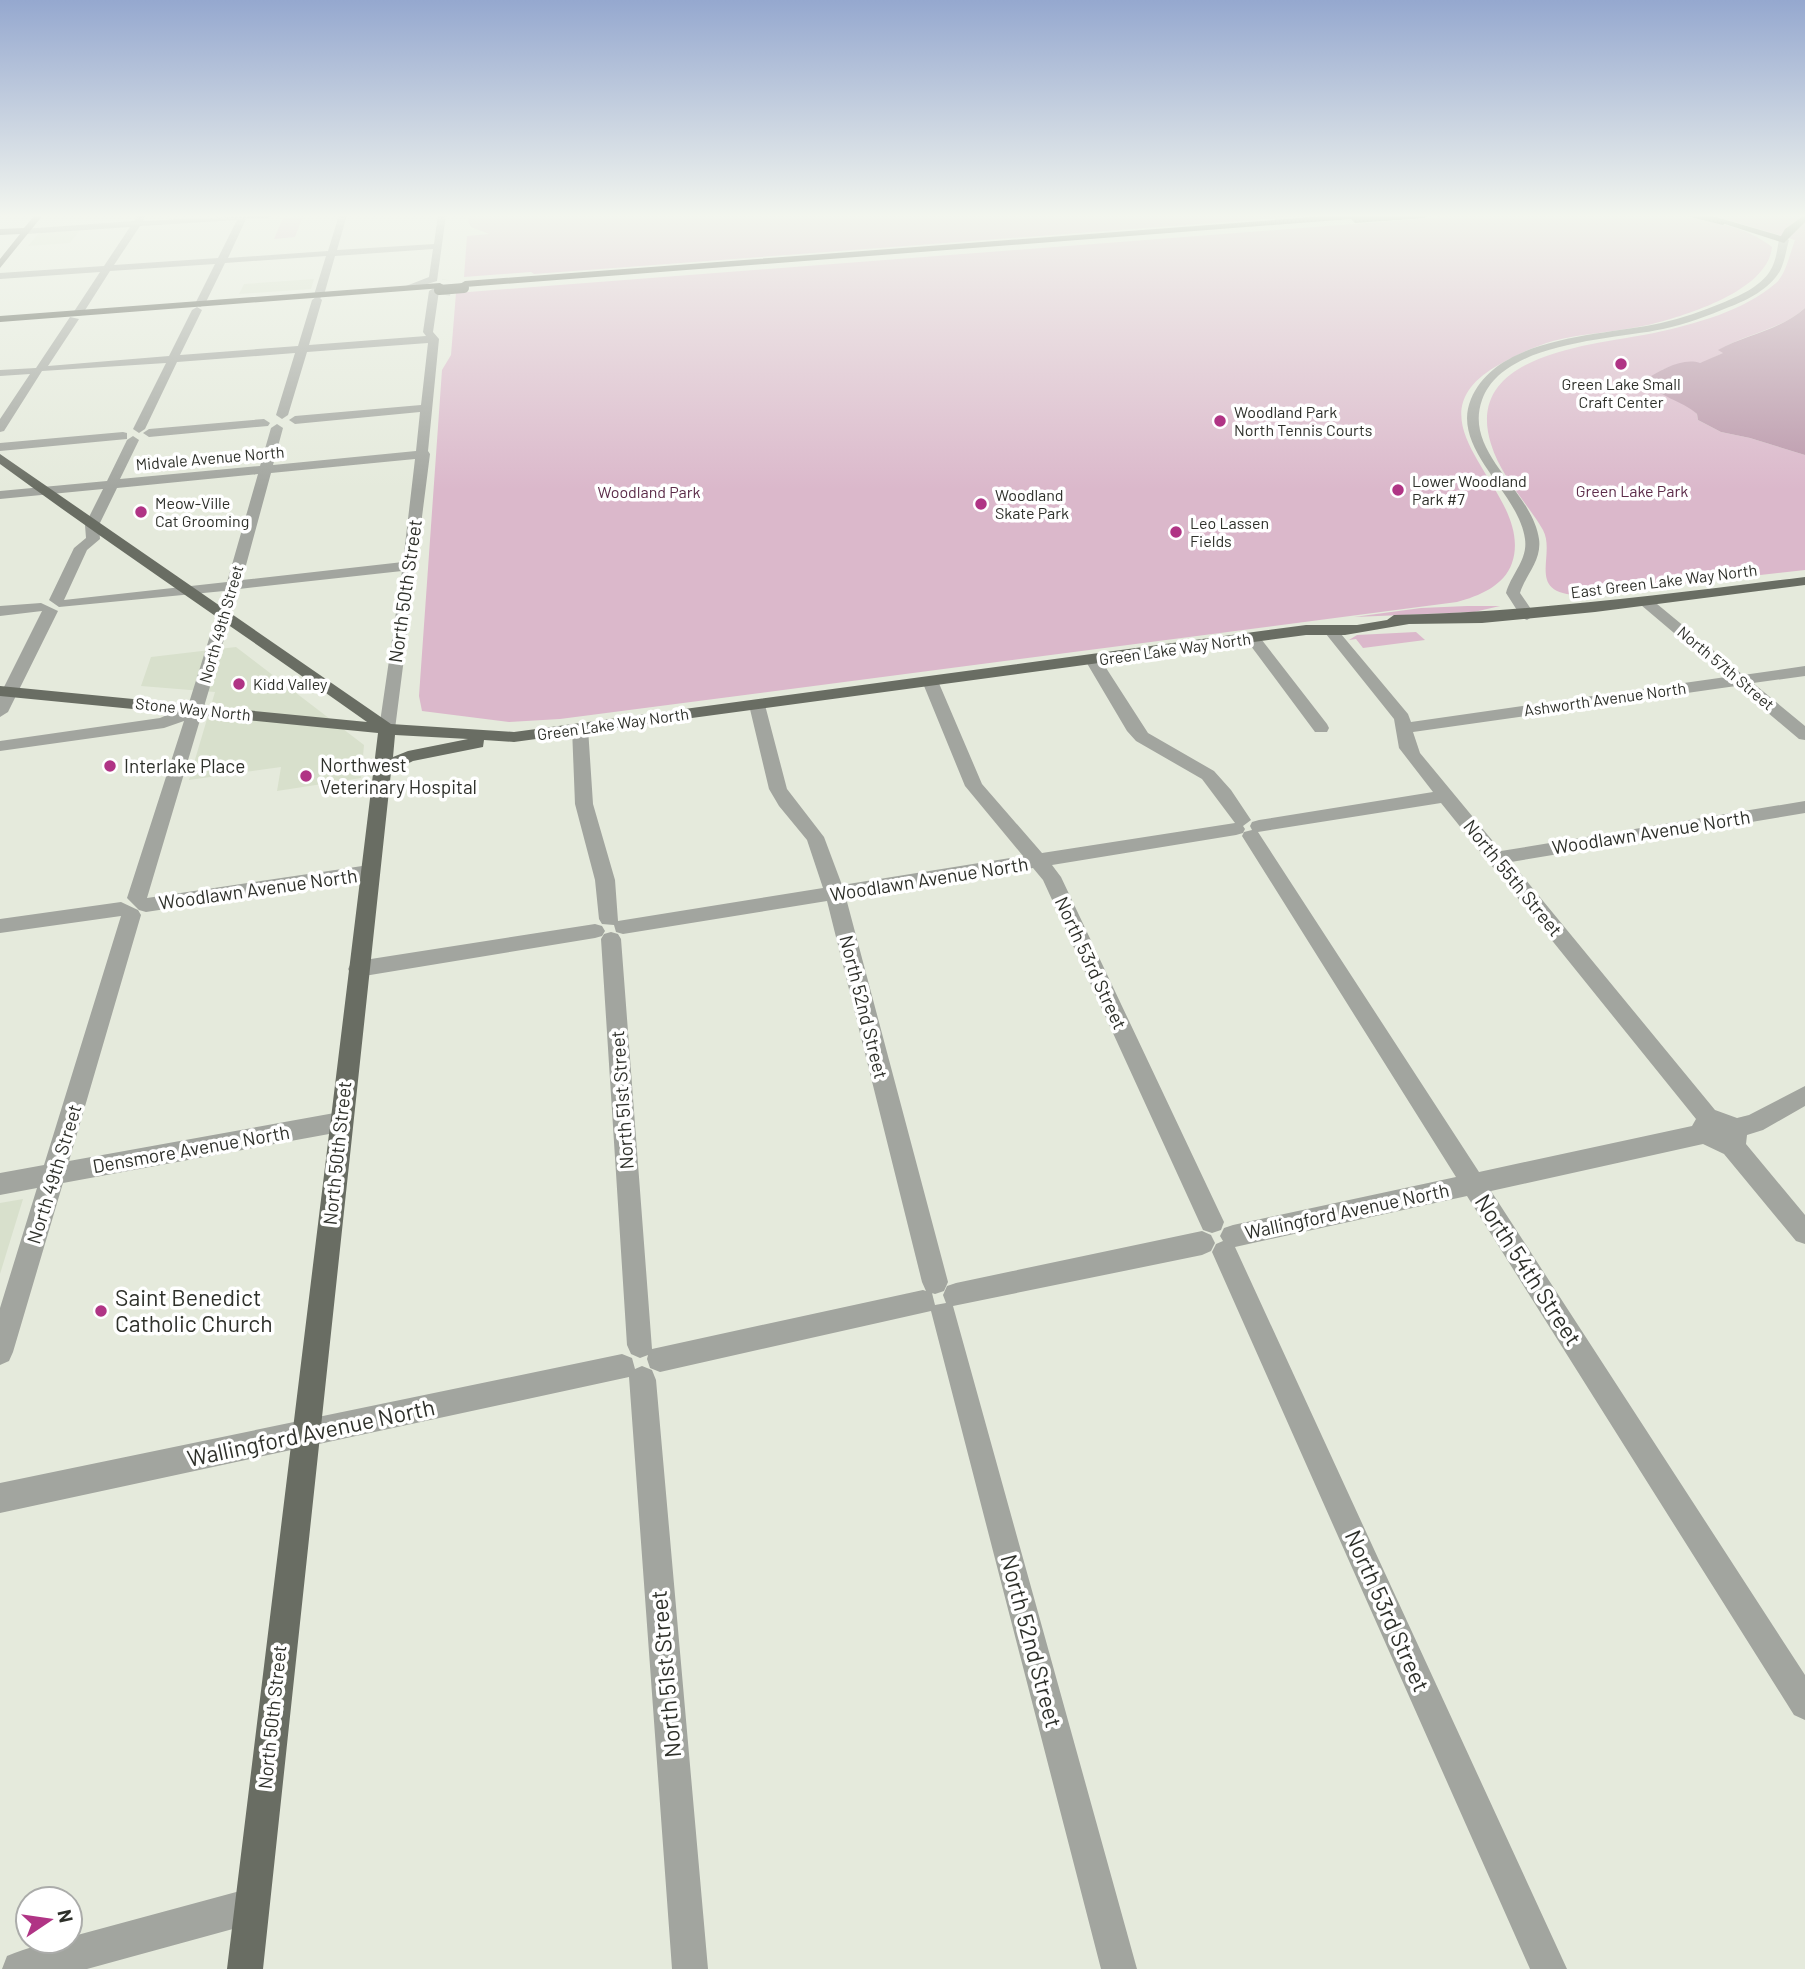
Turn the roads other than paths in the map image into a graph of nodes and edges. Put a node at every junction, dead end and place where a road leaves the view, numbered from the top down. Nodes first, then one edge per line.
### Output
1 (82, 307) edge
2 (199, 307) joint
3 (315, 307) edge
4 (435, 307) tunnel mouth
5 (1717, 307) edge
6 (76, 316) junction
7 (0, 319) edge
8 (0, 325) edge
9 (438, 336) junction
10 (302, 348) junction
11 (173, 359) junction
12 (39, 370) junction
13 (0, 373) edge
14 (428, 408) junction
15 (274, 422) junction
16 (0, 428) edge
17 (136, 435) junction
18 (0, 447) edge
19 (424, 454) junction
20 (0, 458) edge
21 (266, 470) junction
22 (111, 484) junction
23 (43, 490) junction
24 (0, 495) edge
25 (92, 525) junction
26 (410, 566) junction
27 (1805, 581) edge
28 (232, 586) junction
29 (192, 591) junction
30 (1646, 602) junction
31 (53, 605) junction
32 (0, 611) edge
33 (225, 614) junction
34 (1527, 615) junction
35 (1408, 620) junction
36 (1306, 631) junction
37 (1331, 631) junction
38 (1253, 638) junction
39 (1093, 660) junction
40 (1805, 671) edge
41 (1738, 679) junction
42 (930, 681) junction
43 (5, 692) edge
44 (757, 705) junction
45 (196, 709) junction
46 (0, 712) edge
47 (580, 728) junction
48 (1321, 728) dead end
49 (1405, 728) junction
50 (387, 729) junction
51 (1805, 735) edge
52 (514, 737) junction
53 (0, 746) edge
54 (382, 769) junction
55 (1445, 796) junction
56 (1805, 807) edge
57 (1247, 828) junction
58 (1497, 858) junction
59 (1039, 863) junction
60 (369, 872) junction
61 (835, 894) junction
62 (134, 907) junction
63 (0, 926) edge
64 (609, 929) junction
65 (358, 969) junction
66 (1805, 1095) edge
67 (340, 1122) junction
68 (1708, 1126) junction
69 (1732, 1136) junction
70 (54, 1174) junction
71 (0, 1184) edge
72 (1473, 1184) junction
73 (1805, 1233) edge
74 (1218, 1238) junction
75 (939, 1298) junction
76 (0, 1352) edge
77 (641, 1363) junction
78 (305, 1434) junction
79 (0, 1498) edge
80 (1805, 1704) edge
81 (251, 1906) junction
82 (20, 1969) edge
83 (245, 1969) edge
84 (690, 1969) edge
85 (1119, 1969) edge
86 (1549, 1969) edge

1 - 6 street
2 - 6 highway
2 - 11 street
3 - 10 street, North 49th Street
4 - 9 street, North 50th Street
5 - 34 street
6 - 7 highway
6 - 8 highway
6 - 12 street
9 - 10 street
9 - 14 street, North 50th Street
10 - 11 street
10 - 15 street, North 49th Street
11 - 12 street
11 - 17 street
12 - 13 street
12 - 16 street
14 - 15 street
14 - 19 street, North 50th Street
15 - 17 street
15 - 21 street, North 49th Street
17 - 18 street
17 - 22 street
19 - 21 street, Midvale Avenue North
19 - 26 street, North 50th Street
20 - 23 main road
21 - 22 street, Midvale Avenue North
21 - 28 street, North 49th Street
22 - 23 street, Midvale Avenue North
22 - 25 street
23 - 24 street, Midvale Avenue North
23 - 25 main road
25 - 29 main road
25 - 31 street
26 - 28 street
26 - 50 street, North 50th Street
27 - 30 main road, East Green Lake Way North
28 - 29 street
28 - 33 street, North 49th Street
29 - 31 street
29 - 33 main road
30 - 34 main road, East Green Lake Way North
30 - 41 street, North 57th Street
31 - 32 street
31 - 43 street
33 - 45 street, North 49th Street
33 - 50 main road
34 - 35 main road, Green Lake Way North
35 - 36 main road, Green Lake Way North
35 - 37 main road, Green Lake Way North
36 - 37 main road, Green Lake Way North
36 - 38 main road, Green Lake Way North
37 - 49 street, North 55th Street
38 - 39 main road, Green Lake Way North
38 - 48 street
39 - 42 main road, Green Lake Way North
39 - 57 street, North 54th Street
40 - 41 street, Ashworth Avenue North
41 - 49 street, Ashworth Avenue North
41 - 51 street, North 57th Street
42 - 44 main road, Green Lake Way North
42 - 59 street, North 53rd Street
43 - 45 main road, Stone Way North
43 - 46 street
44 - 47 main road, Green Lake Way North
44 - 61 street, North 52nd Street
45 - 50 main road, Stone Way North
45 - 53 street
45 - 62 street, North 49th Street
47 - 52 main road, Green Lake Way North
47 - 64 street, North 51st Street
49 - 55 street, North 55th Street
50 - 52 main road, Green Lake Way North
50 - 54 main road, North 50th Street
52 - 54 main road
54 - 60 main road, North 50th Street
55 - 57 street, Woodlawn Avenue North
55 - 58 street, North 55th Street
56 - 58 street, Woodlawn Avenue North
57 - 59 street, Woodlawn Avenue North
57 - 72 street, North 54th Street
58 - 68 street, North 55th Street
59 - 61 street, Woodlawn Avenue North
59 - 74 street, North 53rd Street
60 - 62 street, Woodlawn Avenue North
60 - 65 main road, North 50th Street
61 - 64 street, Woodlawn Avenue North
61 - 75 street, North 52nd Street
62 - 63 street, Woodlawn Avenue North
62 - 70 street, North 49th Street
64 - 65 street, Woodlawn Avenue North
64 - 77 street, North 51st Street
65 - 67 main road, North 50th Street
66 - 69 street
67 - 70 street, Densmore Avenue North
67 - 78 main road, North 50th Street
68 - 69 street
68 - 72 street, Wallingford Avenue North
69 - 73 street
70 - 71 street, Densmore Avenue North
70 - 76 street, North 49th Street
72 - 74 street, Wallingford Avenue North
72 - 80 street, North 54th Street
74 - 75 street, Wallingford Avenue North
74 - 86 street, North 53rd Street
75 - 77 street, Wallingford Avenue North
75 - 85 street, North 52nd Street
77 - 78 street, Wallingford Avenue North
77 - 84 street, North 51st Street
78 - 79 street, Wallingford Avenue North
78 - 81 main road, North 50th Street
81 - 82 street
81 - 83 main road, North 50th Street

